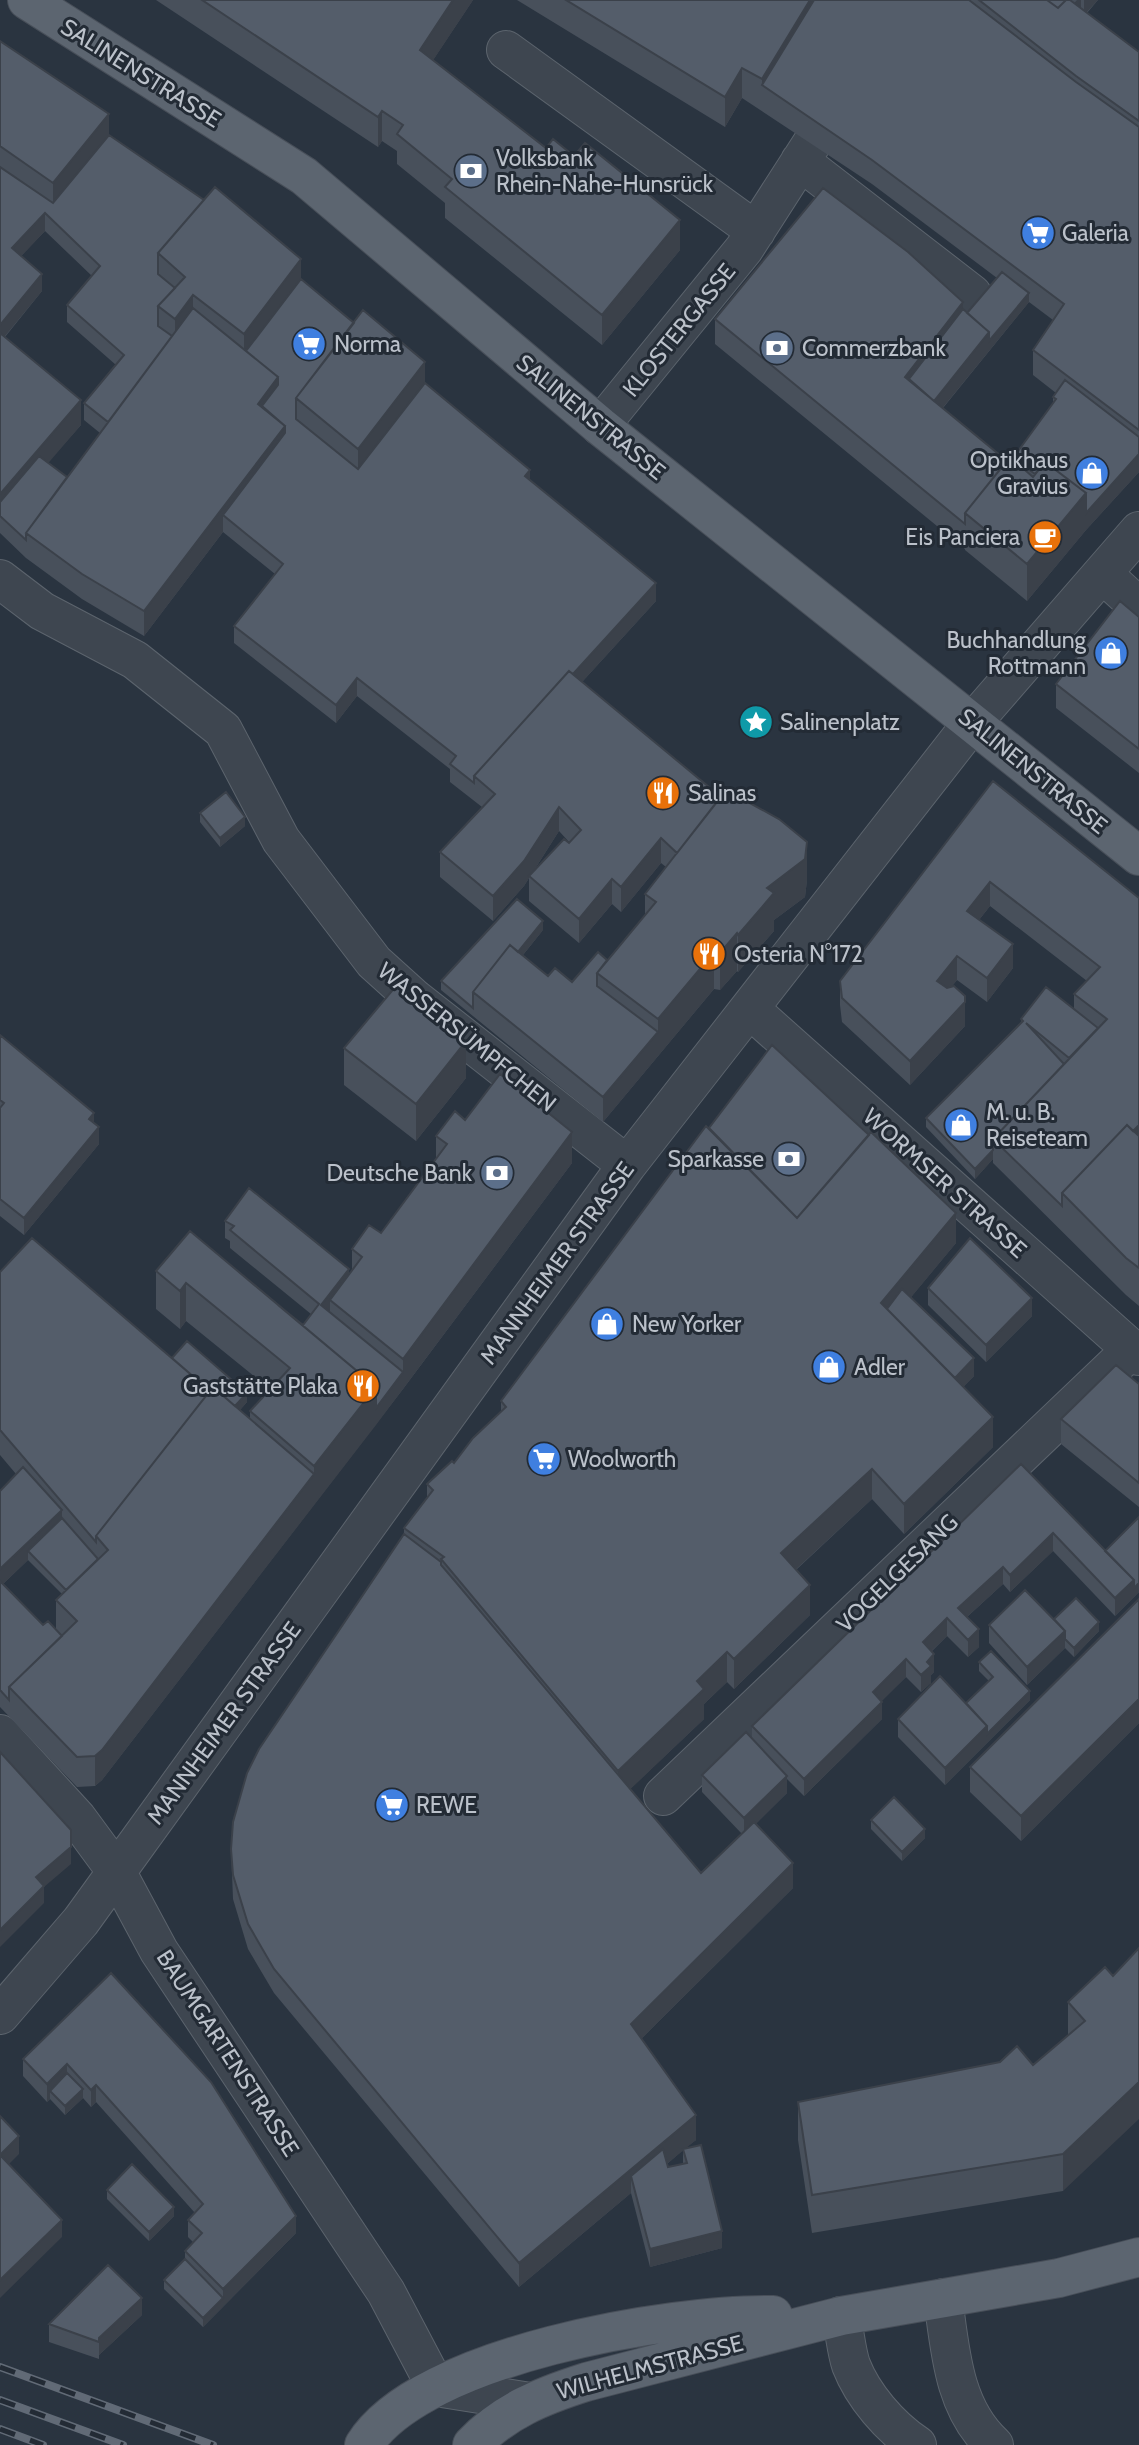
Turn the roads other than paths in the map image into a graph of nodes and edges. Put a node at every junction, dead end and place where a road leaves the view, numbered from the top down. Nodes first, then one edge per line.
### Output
1 (27, 0) edge
2 (506, 50) dead end
3 (756, 231) junction
4 (972, 294) dead end
5 (600, 426) junction
6 (1139, 531) edge
7 (1104, 575) junction
8 (0, 579) edge
9 (1139, 607) edge
10 (973, 722) junction
11 (1139, 856) edge
12 (751, 1010) junction
13 (627, 1165) junction
14 (1135, 1352) edge
15 (0, 1734) edge
16 (663, 1796) dead end
17 (116, 1871) junction
18 (0, 2015) edge
19 (1139, 2257) edge
20 (943, 2298) junction
21 (841, 2316) junction
22 (436, 2387) junction
23 (530, 2402) junction
24 (364, 2445) edge
25 (472, 2445) edge
26 (917, 2445) edge
27 (994, 2445) edge

1 - 5 main road, SALINENSTRASSE
2 - 3 street
3 - 4 street, KLOSTERGASSE
3 - 5 street, KLOSTERGASSE
5 - 10 main road, SALINENSTRASSE
6 - 7 street, MANNHEIMER STRASSE
7 - 9 street
7 - 10 street, MANNHEIMER STRASSE
8 - 13 street, WASSERSÜMPFCHEN
10 - 11 main road, SALINENSTRASSE
10 - 12 street, MANNHEIMER STRASSE
12 - 13 street, MANNHEIMER STRASSE
12 - 14 street, WORMSER STRASSE
13 - 17 street, MANNHEIMER STRASSE
14 - 16 street, VOGELGESANG
15 - 17 street, BAUMGARTENSTRASSE
17 - 18 street, MANNHEIMER STRASSE
17 - 22 street, BAUMGARTENSTRASSE
19 - 20 main road, WILHELMSTRASSE
20 - 21 main road, WILHELMSTRASSE
20 - 27 street
21 - 22 main road, WILHELMSTRASSE
21 - 23 main road, WILHELMSTRASSE
21 - 26 street
22 - 23 street
22 - 24 main road, WILHELMSTRASSE
23 - 25 main road, WILHELMSTRASSE

